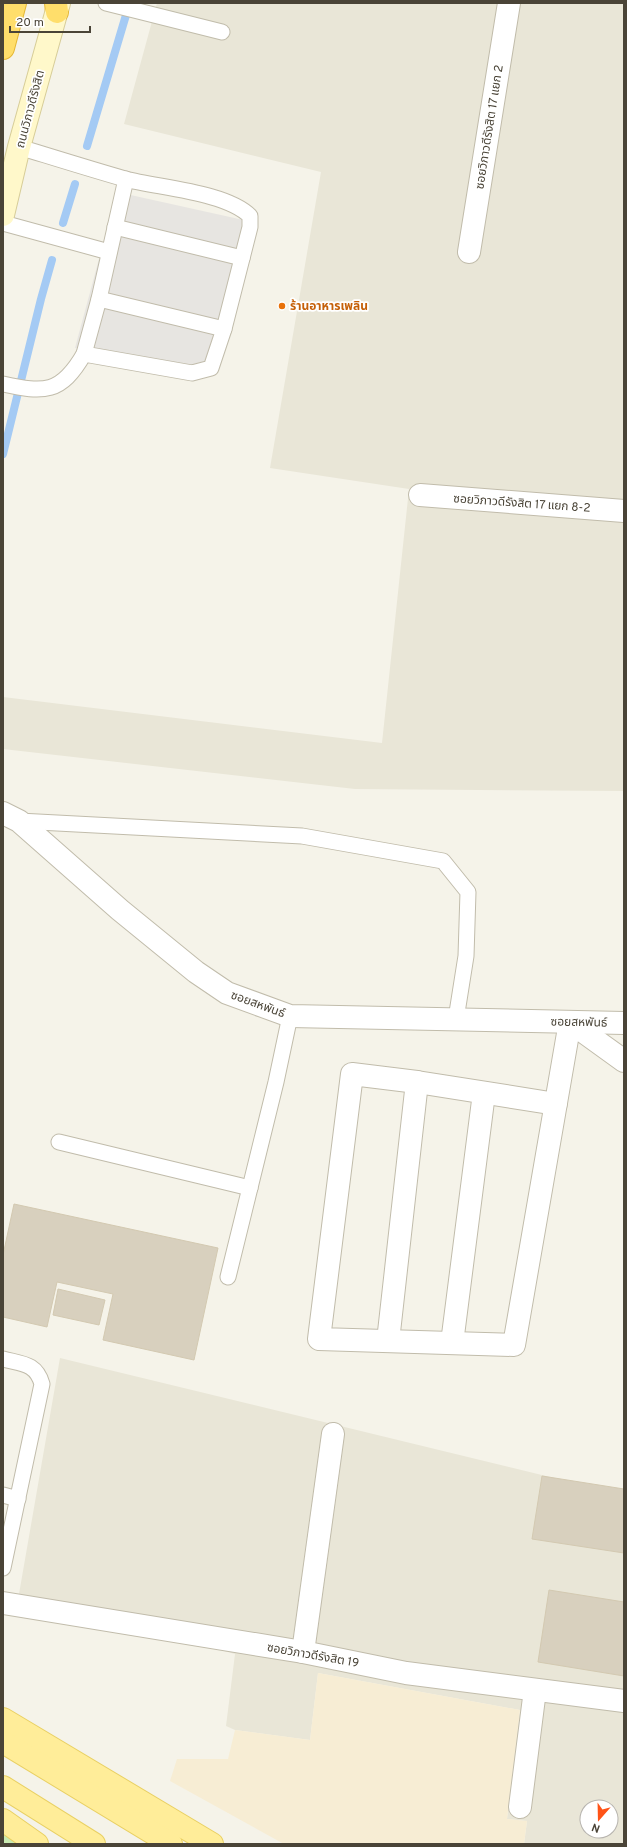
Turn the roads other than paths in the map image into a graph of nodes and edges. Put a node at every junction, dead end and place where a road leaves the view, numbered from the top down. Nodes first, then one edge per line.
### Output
1 (15, 3) edge
2 (106, 3) edge
3 (509, 3) edge
4 (57, 6) edge
5 (222, 32) dead end
6 (3, 48) edge
7 (19, 147) junction
8 (126, 179) junction
9 (3, 215) edge
10 (3, 223) edge
11 (115, 227) junction
12 (109, 252) junction
13 (469, 252) dead end
14 (242, 258) junction
15 (99, 299) junction
16 (224, 329) junction
17 (84, 354) junction
18 (3, 384) edge
19 (420, 496) dead end
20 (624, 511) edge
21 (11, 817) edge
22 (290, 1016) junction
23 (456, 1019) junction
24 (570, 1022) junction
25 (624, 1023) edge
26 (624, 1061) edge
27 (417, 1082) junction
28 (484, 1093) junction
29 (556, 1104) junction
30 (59, 1142) dead end
31 (250, 1188) junction
32 (228, 1277) dead end
33 (388, 1341) junction
34 (452, 1343) junction
35 (3, 1359) edge
36 (333, 1434) dead end
37 (3, 1495) edge
38 (18, 1499) junction
39 (3, 1568) edge
40 (3, 1603) edge
41 (303, 1652) junction
42 (535, 1690) junction
43 (624, 1701) edge
44 (3, 1719) edge
45 (3, 1742) edge
46 (3, 1787) edge
47 (520, 1807) dead end
48 (3, 1820) edge
49 (36, 1844) edge
50 (94, 1844) edge
51 (171, 1844) edge
52 (212, 1844) edge

1 - 6 highway
2 - 5 lane
3 - 13 street, ซอยวิภาวดีรังสิต 17 แยก 2
4 - 7 main road, ถนนวิภาวดีรังสิต
7 - 8 lane
7 - 9 main road, ถนนวิภาวดีรังสิต
8 - 11 lane
8 - 14 lane
10 - 12 lane
11 - 12 lane
11 - 14 lane
12 - 15 lane
14 - 16 lane
15 - 16 lane
15 - 17 lane
16 - 17 lane
17 - 18 lane
19 - 20 street, ซอยวิภาวดีรังสิต 17 แยก 8-2
21 - 22 street, ซอยสหพันธ์
21 - 23 lane
22 - 23 street, ซอยสหพันธ์
22 - 31 lane
23 - 24 street, ซอยสหพันธ์
24 - 25 street, ซอยสหพันธ์
24 - 26 street
24 - 29 street
27 - 28 street
27 - 33 street
27 - 33 street
28 - 29 street
28 - 34 street
29 - 34 street
30 - 31 lane
31 - 32 lane
33 - 34 street
35 - 38 lane
36 - 41 street
37 - 38 lane
38 - 39 lane
40 - 41 street, ซอยวิภาวดีรังสิต 19
41 - 42 street, ซอยวิภาวดีรังสิต 19
42 - 43 street, ซอยวิภาวดีรังสิต 19
42 - 47 street
44 - 52 main road
45 - 51 main road
46 - 50 main road
48 - 49 main road

